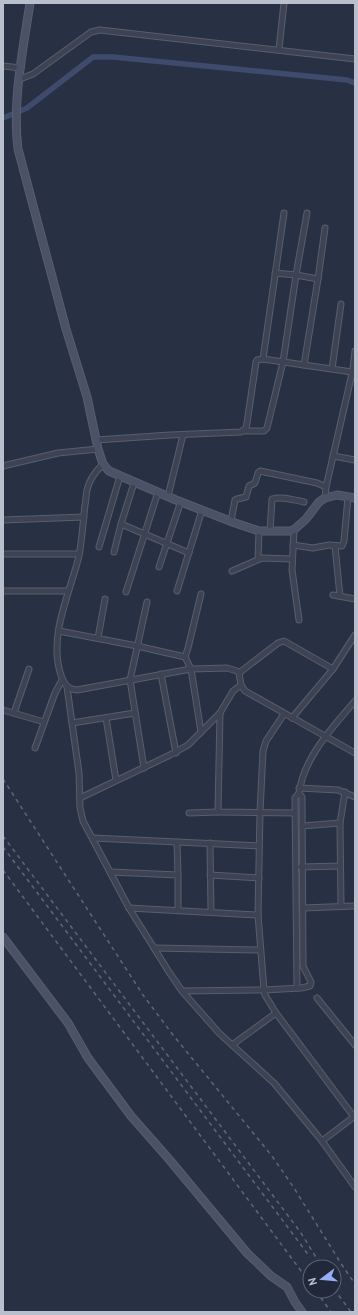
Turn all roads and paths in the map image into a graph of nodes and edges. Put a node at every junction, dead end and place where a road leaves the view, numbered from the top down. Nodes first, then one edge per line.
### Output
1 (30, 3) edge
2 (284, 3) edge
3 (279, 49) junction
4 (355, 59) edge
5 (3, 66) edge
6 (21, 68) junction
7 (20, 79) junction
8 (284, 213) dead end
9 (307, 213) dead end
10 (325, 228) dead end
11 (276, 273) junction
12 (296, 275) junction
13 (318, 279) junction
14 (341, 304) dead end
15 (355, 351) edge
16 (263, 359) junction
17 (282, 362) junction
18 (304, 365) junction
19 (332, 369) junction
20 (352, 372) junction
21 (243, 431) junction
22 (183, 435) junction
23 (96, 440) junction
24 (98, 449) junction
25 (333, 456) junction
26 (355, 460) edge
27 (103, 464) junction
28 (3, 466) edge
29 (120, 476) junction
30 (134, 483) junction
31 (326, 487) junction
32 (158, 492) junction
33 (168, 496) junction
34 (325, 498) junction
35 (352, 498) edge
36 (181, 501) junction
37 (304, 502) dead end
38 (202, 510) junction
39 (84, 517) junction
40 (3, 520) edge
41 (231, 521) junction
42 (122, 524) junction
43 (294, 530) junction
44 (259, 531) junction
45 (270, 531) junction
46 (144, 533) junction
47 (167, 544) junction
48 (293, 545) junction
49 (335, 546) junction
50 (99, 547) dead end
51 (114, 552) dead end
52 (189, 553) junction
53 (3, 554) edge
54 (79, 554) junction
55 (258, 559) junction
56 (292, 559) junction
57 (159, 567) dead end
58 (232, 571) dead end
59 (3, 591) edge
60 (68, 591) junction
61 (177, 591) dead end
62 (126, 592) dead end
63 (201, 594) dead end
64 (333, 595) dead end
65 (340, 596) junction
66 (105, 599) dead end
67 (355, 599) edge
68 (147, 602) dead end
69 (299, 620) dead end
70 (59, 631) junction
71 (355, 635) edge
72 (98, 638) junction
73 (137, 646) junction
74 (184, 657) junction
75 (29, 669) dead end
76 (191, 669) junction
77 (333, 669) junction
78 (239, 673) junction
79 (161, 674) junction
80 (62, 680) junction
81 (130, 680) junction
82 (241, 685) junction
83 (67, 687) junction
84 (355, 701) edge
85 (3, 710) edge
86 (14, 713) junction
87 (136, 713) junction
88 (220, 713) junction
89 (284, 714) junction
90 (106, 718) junction
91 (292, 718) junction
92 (44, 722) junction
93 (72, 723) junction
94 (201, 732) junction
95 (324, 737) junction
96 (35, 748) dead end
97 (176, 753) junction
98 (355, 753) edge
99 (144, 768) junction
100 (116, 780) junction
101 (299, 791) junction
102 (345, 792) junction
103 (355, 797) edge
104 (80, 798) junction
105 (218, 812) junction
106 (260, 812) junction
107 (189, 813) dead end
108 (295, 813) junction
109 (340, 823) junction
110 (302, 826) junction
111 (93, 838) junction
112 (177, 842) junction
113 (210, 843) junction
114 (260, 846) junction
115 (340, 866) junction
116 (295, 867) junction
117 (303, 867) junction
118 (110, 872) junction
119 (178, 875) junction
120 (210, 875) junction
121 (259, 878) junction
122 (341, 905) junction
123 (355, 906) edge
124 (129, 908) junction
125 (303, 908) junction
126 (178, 910) junction
127 (211, 912) junction
128 (258, 915) junction
129 (3, 937) edge
130 (154, 948) junction
131 (260, 950) junction
132 (297, 988) junction
133 (264, 990) junction
134 (182, 991) junction
135 (317, 998) dead end
136 (276, 1012) junction
137 (232, 1045) junction
138 (355, 1045) edge
139 (354, 1116) edge
140 (322, 1141) junction
141 (355, 1187) edge
142 (302, 1312) edge

1 - 6 street
2 - 3 street
3 - 4 street
3 - 7 street
5 - 6 street
6 - 7 street
7 - 23 street
8 - 11 street
9 - 12 street
10 - 13 street
11 - 12 street
11 - 16 street
12 - 13 street
12 - 17 street
13 - 18 street
14 - 19 street
15 - 20 street
16 - 17 street
16 - 21 street
17 - 18 street
17 - 21 street
18 - 19 street
19 - 20 street
20 - 25 street
21 - 22 street
22 - 23 street
22 - 33 street
23 - 24 street
24 - 27 street
24 - 28 street
25 - 26 street
25 - 31 street
27 - 29 street
27 - 39 street
29 - 30 street
29 - 50 street
30 - 32 street
30 - 42 street
31 - 34 street
31 - 41 street
32 - 33 street
32 - 46 street
33 - 36 street
34 - 35 street
34 - 43 street
35 - 49 street
36 - 38 street
36 - 47 street
37 - 45 street
38 - 41 street
38 - 52 street
39 - 40 street
39 - 54 street
41 - 44 street
42 - 46 street
42 - 51 street
43 - 45 street
43 - 48 street
44 - 45 street
44 - 55 street
46 - 47 street
46 - 62 street
47 - 52 street
47 - 57 street
48 - 49 street
48 - 56 street
49 - 65 street
52 - 61 street
53 - 54 street
54 - 60 street
55 - 56 street
55 - 58 street
56 - 69 street
59 - 60 street
60 - 70 street
63 - 74 street
64 - 65 street
65 - 67 street
66 - 72 street
68 - 73 street
70 - 72 street
70 - 80 street
71 - 77 street
72 - 73 street
73 - 74 street
73 - 81 street
74 - 76 street
75 - 86 street
76 - 78 street
76 - 79 street
76 - 94 street
77 - 78 street
77 - 91 street
78 - 82 street
79 - 81 street
79 - 97 street
80 - 83 street
80 - 92 street
81 - 83 street
81 - 87 street
82 - 88 street
82 - 89 street
83 - 93 street
84 - 95 street
85 - 86 street
86 - 92 street
87 - 90 street
87 - 99 street
88 - 94 street
88 - 105 street
89 - 91 street
89 - 106 street
90 - 93 street
90 - 100 street
91 - 95 street
92 - 96 street
93 - 104 street
94 - 97 street
95 - 98 street
95 - 101 street
97 - 99 street
99 - 100 street
100 - 104 street
101 - 102 street
101 - 108 street
101 - 110 street
102 - 103 street
102 - 109 street
104 - 111 street
105 - 106 street
105 - 107 street
106 - 108 street
106 - 114 street
108 - 116 street
109 - 110 street
109 - 115 street
110 - 117 street
111 - 112 street
111 - 118 street
112 - 113 street
112 - 119 street
113 - 114 street
113 - 120 street
114 - 121 street
115 - 117 street
115 - 122 street
116 - 117 street
116 - 132 street
117 - 125 street
118 - 119 street
118 - 124 street
119 - 126 street
120 - 121 street
120 - 127 street
121 - 128 street
122 - 123 street
122 - 125 street
124 - 126 street
124 - 130 street
125 - 132 street
126 - 127 street
127 - 128 street
128 - 131 street
129 - 142 street
130 - 131 street
130 - 134 street
131 - 133 street
132 - 133 street
133 - 134 street
133 - 136 street
134 - 137 street
135 - 138 street
136 - 137 street
136 - 139 street
137 - 140 street
139 - 140 street
140 - 141 street

